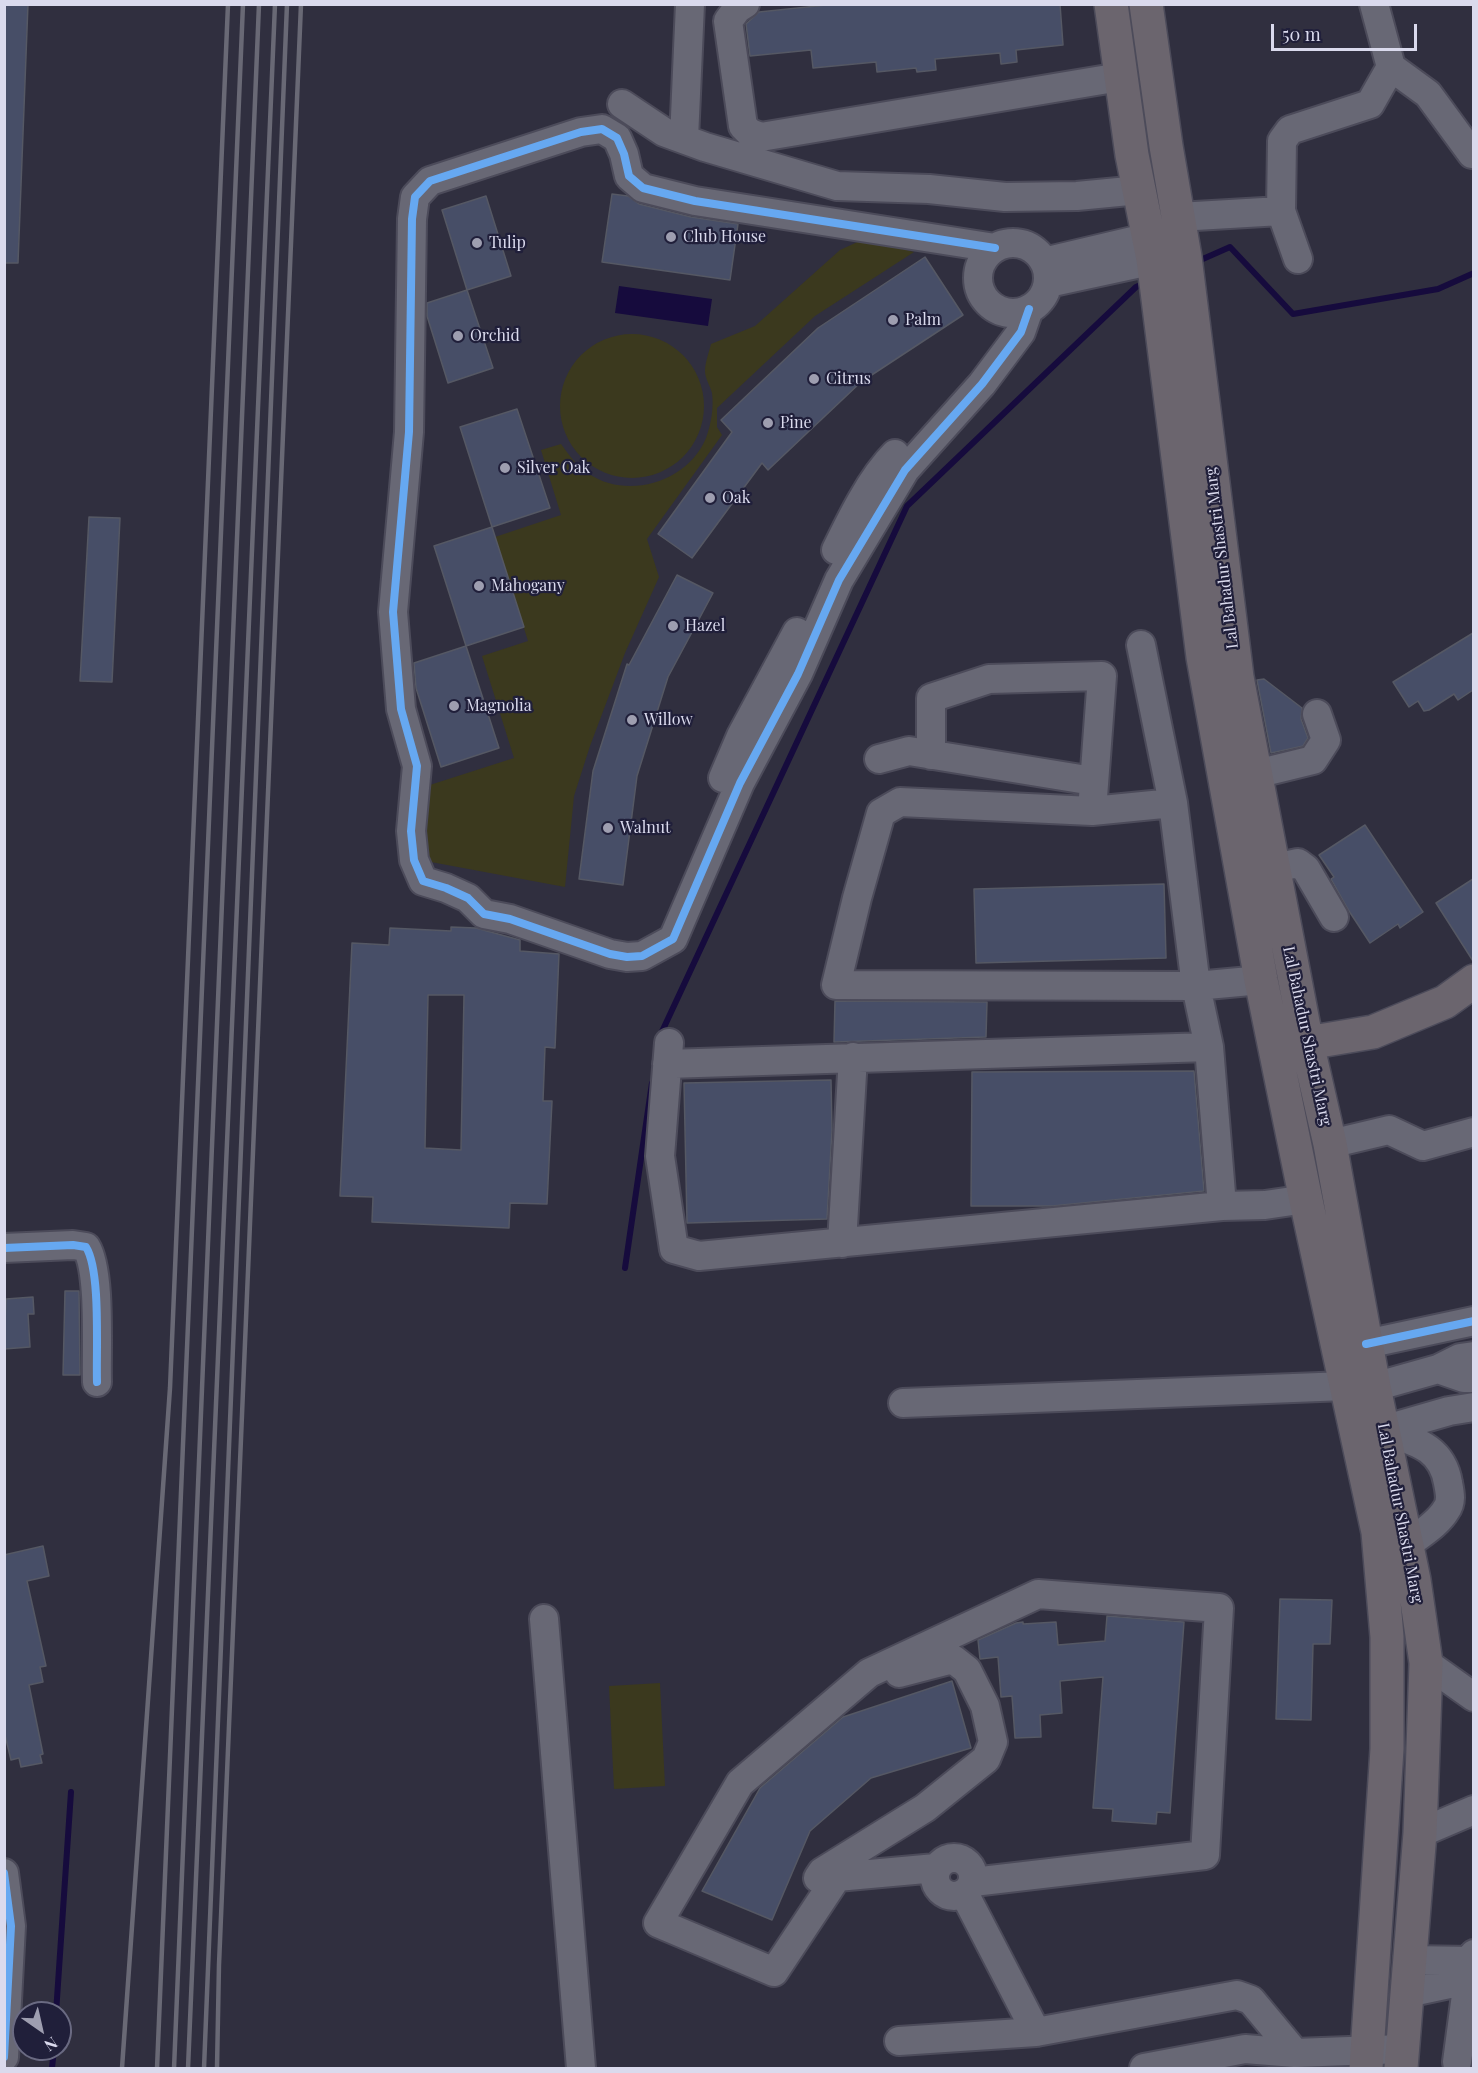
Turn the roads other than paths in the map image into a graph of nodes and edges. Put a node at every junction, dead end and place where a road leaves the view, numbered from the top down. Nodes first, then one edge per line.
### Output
1 (690, 4) edge
2 (745, 4) edge
3 (1111, 4) edge
4 (1146, 4) edge
5 (1374, 4) edge
6 (1391, 67) junction
7 (1120, 77) junction
8 (622, 104) dead end
9 (684, 139) junction
10 (1472, 154) dead end
11 (1139, 190) junction
12 (1281, 211) junction
13 (996, 248) junction
14 (1170, 254) junction
15 (1298, 259) dead end
16 (1046, 273) junction
17 (1023, 311) junction
18 (1141, 645) dead end
19 (1317, 714) dead end
20 (931, 755) junction
21 (879, 759) dead end
22 (1256, 774) junction
23 (1093, 782) junction
24 (1173, 803) junction
25 (1092, 811) junction
26 (1274, 868) junction
27 (1334, 916) dead end
28 (1261, 980) junction
29 (1473, 981) edge
30 (1197, 986) junction
31 (1307, 1043) junction
32 (1275, 1046) junction
33 (1209, 1047) junction
34 (853, 1057) junction
35 (1473, 1132) edge
36 (1330, 1144) junction
37 (1306, 1199) junction
38 (1222, 1206) junction
39 (842, 1243) junction
40 (4, 1248) edge
41 (1473, 1321) edge
42 (1366, 1344) junction
43 (1473, 1356) edge
44 (1438, 1370) junction
45 (1473, 1377) edge
46 (97, 1382) dead end
47 (1360, 1386) junction
48 (903, 1403) dead end
49 (1473, 1407) edge
50 (1383, 1430) junction
51 (1407, 1545) junction
52 (544, 1619) dead end
53 (1426, 1663) junction
54 (854, 1686) junction
55 (1473, 1697) edge
56 (1473, 1810) edge
57 (1420, 1833) junction
58 (4, 1873) edge
59 (969, 1888) junction
60 (1410, 1960) junction
61 (756, 1964) junction
62 (1471, 1965) edge
63 (1407, 1993) junction
64 (1036, 2032) junction
65 (898, 2041) dead end
66 (1295, 2053) junction
67 (4, 2057) edge
68 (1402, 2059) edge
69 (1366, 2060) edge
70 (1457, 2062) dead end
71 (580, 2068) edge
72 (1144, 2068) edge

1 - 9 street
2 - 7 street
3 - 7 main road, Lal Bahadur Shastri Marg
4 - 14 main road, Lal Bahadur Shastri Marg
5 - 6 street
6 - 10 street
6 - 12 street
7 - 11 main road, Lal Bahadur Shastri Marg
8 - 9 street
9 - 11 street
11 - 14 main road, Lal Bahadur Shastri Marg
12 - 14 street
12 - 15 street
13 - 16 street
13 - 17 street
13 - 17 street
14 - 16 street
14 - 22 main road, Lal Bahadur Shastri Marg
14 - 28 main road, Lal Bahadur Shastri Marg
16 - 17 street
18 - 24 street
19 - 22 street
20 - 21 street
20 - 23 street
20 - 23 street
22 - 26 main road, Lal Bahadur Shastri Marg
23 - 25 street
24 - 25 street
24 - 30 street
25 - 30 street
26 - 27 street
26 - 31 main road, Lal Bahadur Shastri Marg
28 - 30 street
28 - 32 main road, Lal Bahadur Shastri Marg
29 - 31 main road
30 - 33 street
31 - 32 main road
31 - 36 main road, Lal Bahadur Shastri Marg
32 - 37 main road, Lal Bahadur Shastri Marg
33 - 34 street
33 - 38 street
34 - 39 street
34 - 39 street
35 - 36 street
36 - 42 main road, Lal Bahadur Shastri Marg
37 - 38 street
37 - 47 main road, Lal Bahadur Shastri Marg
38 - 39 street
40 - 46 street
41 - 42 street
42 - 47 main road, Lal Bahadur Shastri Marg
43 - 44 street
44 - 45 street
44 - 47 street
47 - 48 street
47 - 50 main road, Lal Bahadur Shastri Marg
47 - 69 main road, Lal Bahadur Shastri Marg
49 - 50 street
50 - 51 main road, Lal Bahadur Shastri Marg
50 - 51 street
51 - 53 main road, Lal Bahadur Shastri Marg
52 - 71 street
53 - 55 street
53 - 57 main road, Lal Bahadur Shastri Marg
54 - 59 street
54 - 61 street
54 - 61 street
56 - 57 street
57 - 60 main road, Lal Bahadur Shastri Marg
58 - 67 street
59 - 61 street
59 - 64 street
60 - 62 street
60 - 63 main road, Lal Bahadur Shastri Marg
62 - 63 street
62 - 70 street
63 - 68 main road, Lal Bahadur Shastri Marg
64 - 65 street
64 - 66 street
66 - 69 street
66 - 72 street
68 - 69 street

